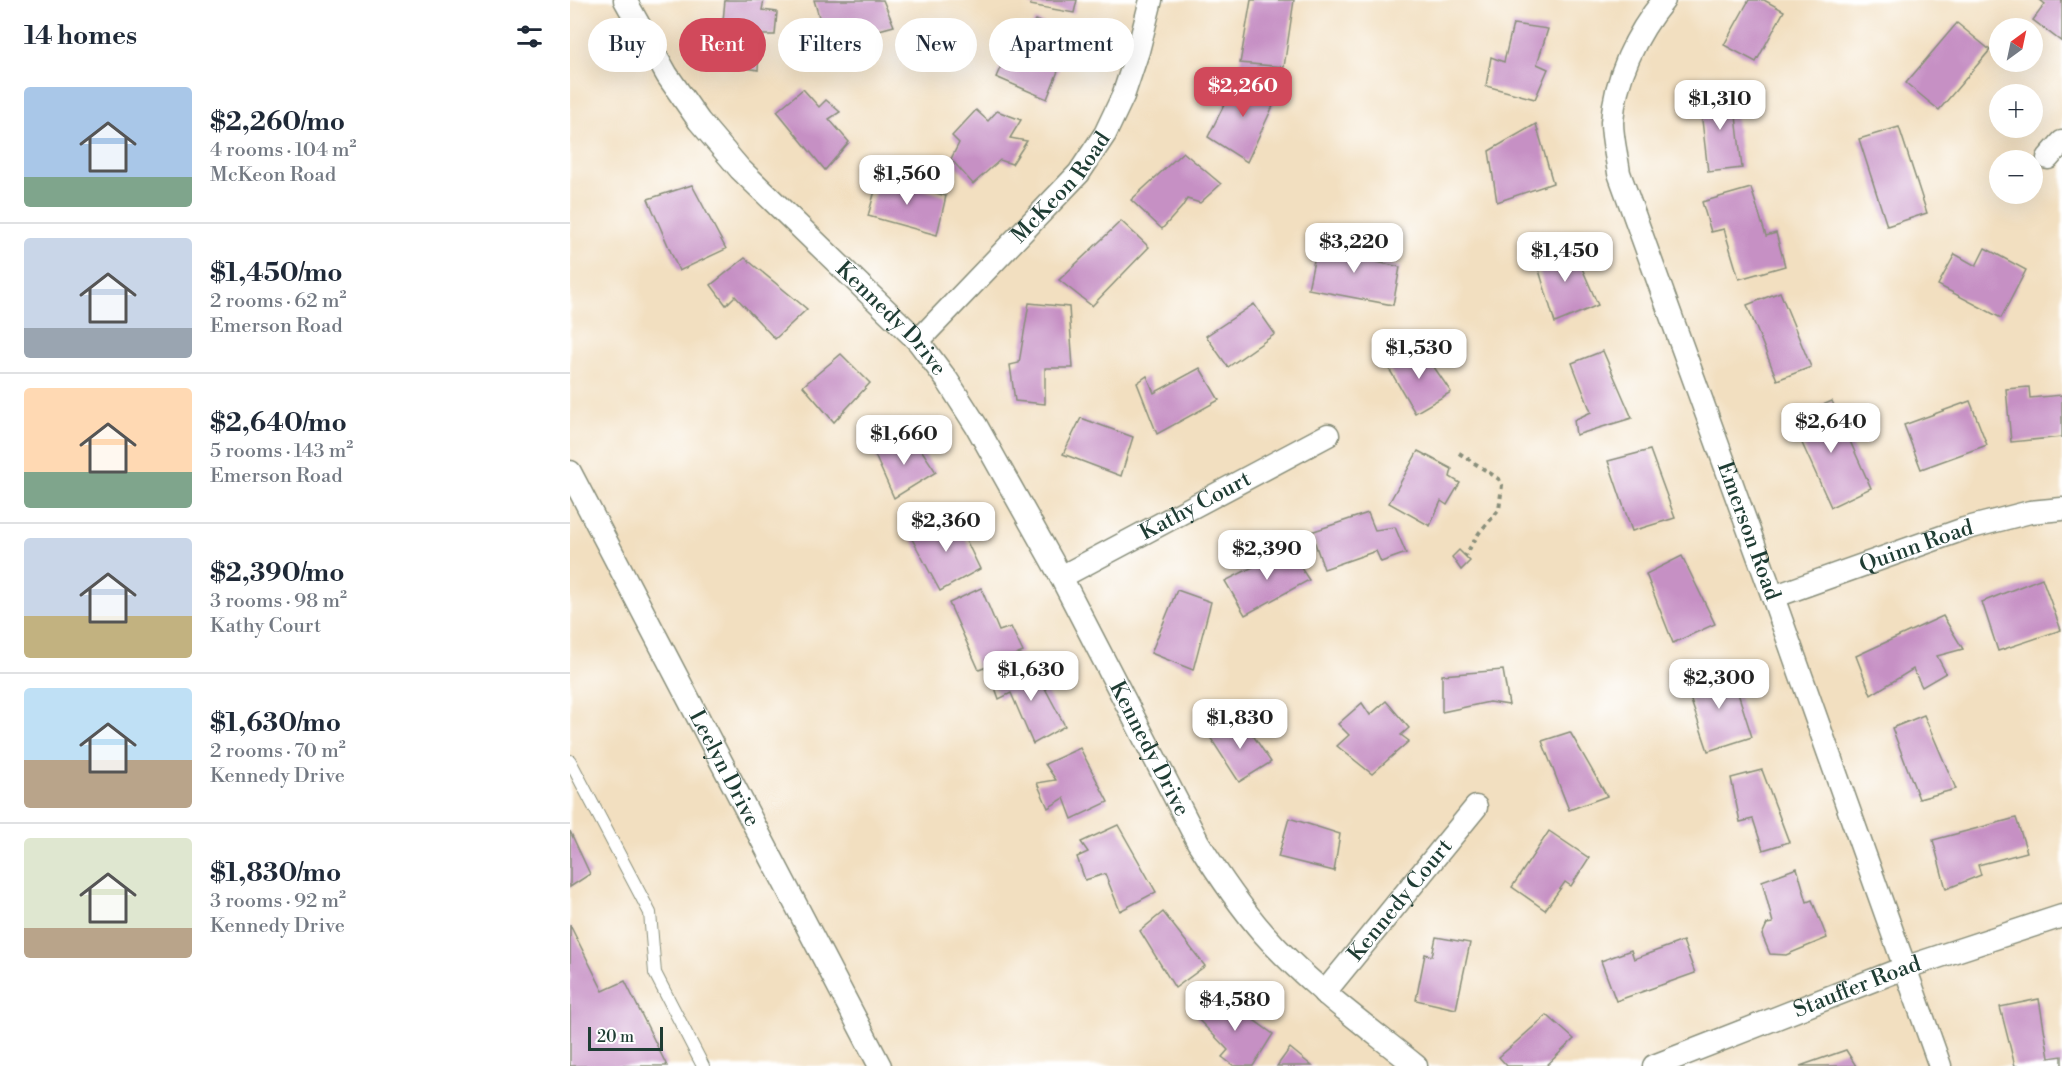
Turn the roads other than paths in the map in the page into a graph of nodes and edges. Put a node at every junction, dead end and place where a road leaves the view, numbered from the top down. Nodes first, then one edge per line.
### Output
1 (625, 0) edge
2 (1151, 0) edge
3 (1664, 0) edge
4 (918, 341) junction
5 (1328, 435) dead end
6 (570, 472) edge
7 (2062, 509) edge
8 (1061, 577) junction
9 (1773, 597) junction
10 (570, 761) edge
11 (1476, 807) dead end
12 (2062, 916) edge
13 (1904, 968) junction
14 (1324, 993) junction
15 (703, 1066) edge
16 (880, 1066) edge
17 (1416, 1066) edge
18 (1654, 1066) edge
19 (1940, 1066) edge

1 - 4 street, Kennedy Drive
2 - 4 street, McKeon Road
3 - 9 street, Emerson Road
4 - 8 street, Kennedy Drive
5 - 8 street, Kathy Court
6 - 16 street, Leelyn Drive
7 - 9 street, Quinn Road
8 - 14 street, Kennedy Drive
9 - 13 street, Emerson Road
10 - 15 lane
11 - 14 street, Kennedy Court
12 - 13 street, Stauffer Road
13 - 18 street, Stauffer Road
13 - 19 street, Emerson Road
14 - 17 street, Kennedy Drive

